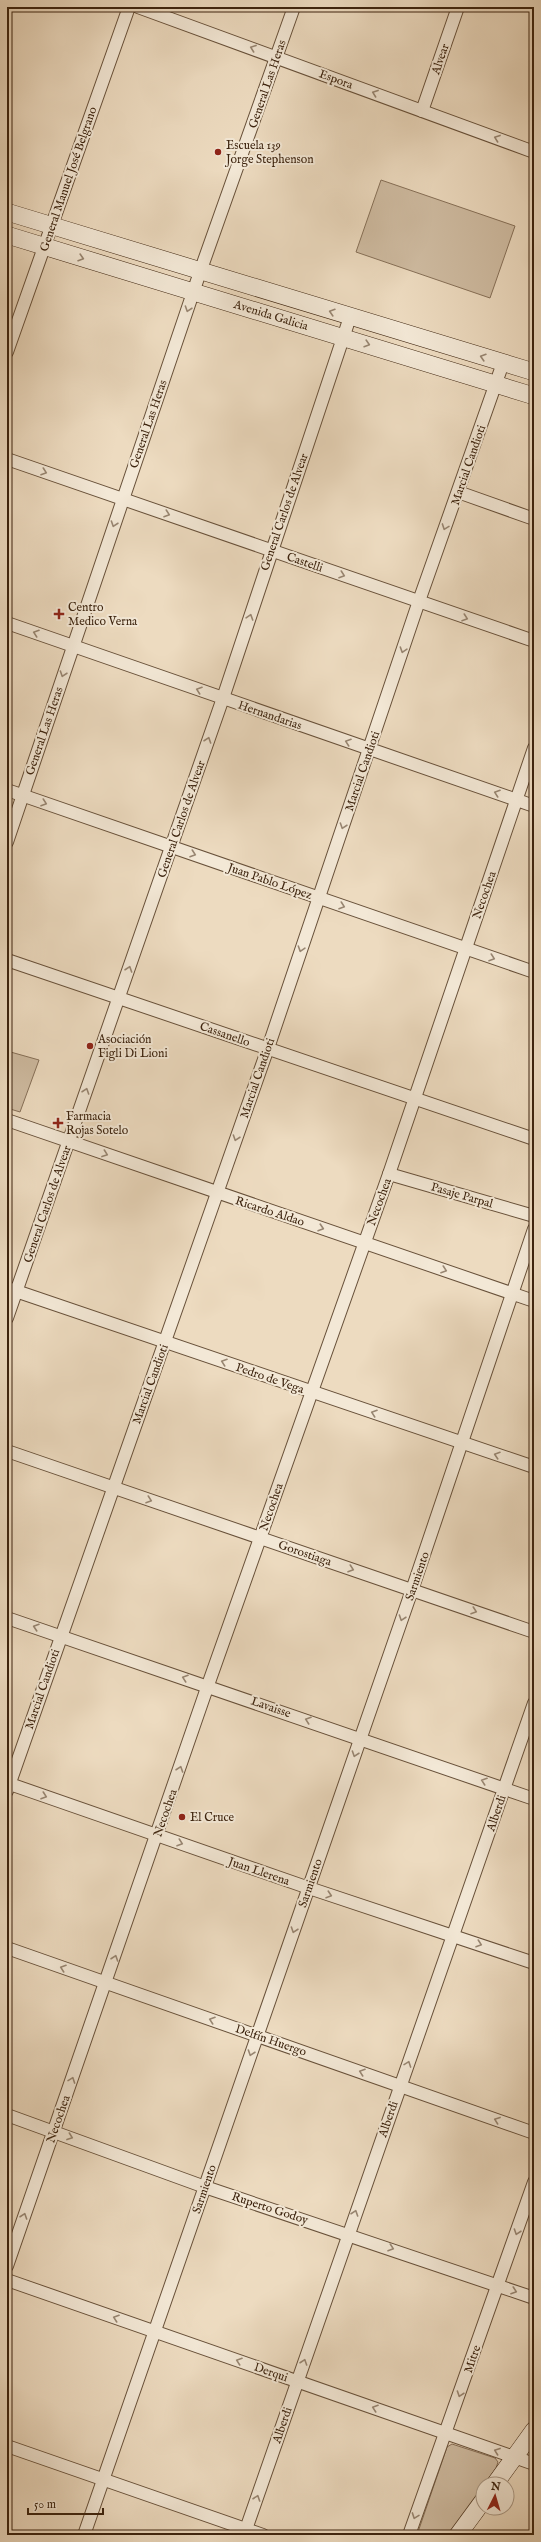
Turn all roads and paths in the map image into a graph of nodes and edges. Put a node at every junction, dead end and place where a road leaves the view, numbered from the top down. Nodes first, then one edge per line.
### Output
1 (129, 7) edge
2 (138, 7) edge
3 (294, 7) edge
4 (458, 7) edge
5 (276, 56) junction
6 (422, 111) junction
7 (534, 152) edge
8 (7, 212) edge
9 (51, 226) junction
10 (7, 236) edge
11 (44, 247) junction
12 (200, 272) junction
13 (194, 292) junction
14 (350, 317) junction
15 (343, 337) junction
16 (7, 352) edge
17 (503, 363) junction
18 (534, 372) edge
19 (496, 385) junction
20 (534, 396) edge
21 (7, 459) edge
22 (458, 492) junction
23 (123, 499) junction
24 (534, 519) edge
25 (271, 550) junction
26 (419, 601) junction
27 (7, 623) edge
28 (534, 641) edge
29 (73, 646) junction
30 (223, 698) junction
31 (534, 748) edge
32 (370, 749) junction
33 (7, 790) edge
34 (22, 795) junction
35 (516, 800) junction
36 (534, 806) edge
37 (7, 842) edge
38 (171, 847) junction
39 (318, 898) junction
40 (466, 949) junction
41 (7, 960) edge
42 (534, 972) edge
43 (118, 998) junction
44 (268, 1048) junction
45 (414, 1099) junction
46 (7, 1120) edge
47 (534, 1139) edge
48 (69, 1141) junction
49 (390, 1174) junction
50 (217, 1194) junction
51 (534, 1216) edge
52 (534, 1229) edge
53 (365, 1242) junction
54 (12, 1290) edge
55 (513, 1293) junction
56 (534, 1301) edge
57 (7, 1318) edge
58 (166, 1342) junction
59 (311, 1392) junction
60 (461, 1443) junction
61 (7, 1451) edge
62 (534, 1467) edge
63 (112, 1487) junction
64 (260, 1538) junction
65 (412, 1590) junction
66 (7, 1618) edge
67 (534, 1632) edge
68 (60, 1635) junction
69 (208, 1685) junction
70 (534, 1703) edge
71 (361, 1738) junction
72 (8, 1786) edge
73 (505, 1789) junction
74 (534, 1799) edge
75 (157, 1835) junction
76 (308, 1888) junction
77 (454, 1936) junction
78 (7, 1948) edge
79 (534, 1963) edge
80 (107, 1983) junction
81 (257, 2036) junction
82 (400, 2085) junction
83 (7, 2115) edge
84 (54, 2132) junction
85 (534, 2133) edge
86 (534, 2182) edge
87 (205, 2187) junction
88 (348, 2233) junction
89 (7, 2266) edge
90 (7, 2280) edge
91 (498, 2285) junction
92 (534, 2298) edge
93 (154, 2332) junction
94 (298, 2381) junction
95 (534, 2430) edge
96 (446, 2433) junction
97 (7, 2446) edge
98 (514, 2457) junction
99 (534, 2464) edge
100 (501, 2476) edge
101 (103, 2478) junction
102 (475, 2512) edge
103 (245, 2532) edge
104 (84, 2535) edge
105 (264, 2535) edge
106 (409, 2535) edge
107 (458, 2535) edge

1 - 9 street, General Manuel José Belgrano
5 -> 2 street, Espora
3 - 5 street, General Las Heras
4 - 6 street, Alvear
6 -> 5 street, Espora
5 - 12 street, General Las Heras
7 -> 6 street, Espora
8 - 9 main road, Avenida Galicia
9 - 11 street, General Manuel José Belgrano
9 - 12 main road, Avenida Galicia
10 - 11 main road, Avenida Galicia
11 -> 13 main road, Avenida Galicia
11 - 16 street, General Manuel José Belgrano
12 - 13 street, General Las Heras
14 -> 12 main road, Avenida Galicia
13 - 15 main road, Avenida Galicia
13 -> 23 street, General Las Heras
14 - 15 street, General Carlos de Alvear
17 -> 14 main road, Avenida Galicia
15 -> 19 main road, Avenida Galicia
15 - 25 street, General Carlos de Alvear
17 - 18 main road, Avenida Galicia
17 - 19 street, Marcial Candioti
19 - 20 main road, Avenida Galicia
19 - 22 street, Marcial Candioti
21 -> 23 street, Castelli
22 - 24 street
22 -> 26 street, Marcial Candioti
23 -> 25 street, Castelli
23 -> 29 street, General Las Heras
25 -> 26 street, Castelli
30 -> 25 street, General Carlos de Alvear
26 -> 28 street, Castelli
26 -> 32 street, Marcial Candioti
29 -> 27 street, Hernandarias
30 -> 29 street, Hernandarias
29 -> 34 street, General Las Heras
32 -> 30 street, Hernandarias
38 -> 30 street, General Carlos de Alvear
31 - 35 street, Necochea
35 -> 32 street, Hernandarias
32 -> 39 street, Marcial Candioti
33 - 34 street, Juan Pablo López
34 - 37 street, General Las Heras
34 -> 38 street, Juan Pablo López
35 - 36 street, Hernandarias
35 - 40 street, Necochea
38 -> 39 street, Juan Pablo López
43 -> 38 street, General Carlos de Alvear
39 -> 40 street, Juan Pablo López
39 -> 44 street, Marcial Candioti
40 -> 42 street, Juan Pablo López
40 - 45 street, Necochea
41 - 43 street, Cassanello
43 - 44 street, Cassanello
48 -> 43 street, General Carlos de Alvear
44 - 45 street, Cassanello
44 -> 50 street, Marcial Candioti
45 - 47 street, Cassanello
45 - 49 street, Necochea
46 - 48 street, Ricardo Aldao
48 -> 50 street, Ricardo Aldao
48 - 54 street, General Carlos de Alvear
49 - 51 street, Pasaje Parpal
49 - 53 street, Necochea
50 -> 53 street, Ricardo Aldao
50 - 58 street, Marcial Candioti
52 - 55 street, Sarmiento
53 -> 55 street, Ricardo Aldao
53 - 59 street, Necochea
54 - 57 street, General Carlos de Alvear
54 - 58 street, Pedro de Vega
55 - 56 street, Ricardo Aldao
55 - 60 street, Sarmiento
59 -> 58 street, Pedro de Vega
58 - 63 street, Marcial Candioti
60 -> 59 street, Pedro de Vega
59 - 64 street, Necochea
62 -> 60 street, Pedro de Vega
60 - 65 street, Sarmiento
61 - 63 street, Gorostiaga
63 -> 64 street, Gorostiaga
63 - 68 street, Marcial Candioti
64 -> 65 street, Gorostiaga
64 - 69 street, Necochea
65 -> 67 street, Gorostiaga
65 -> 71 street, Sarmiento
68 -> 66 street, Lavaisse
69 -> 68 street, Lavaisse
68 - 72 street, Marcial Candioti
71 -> 69 street, Lavaisse
75 -> 69 street, Necochea
70 - 73 street, Alberdi
73 -> 71 street, Lavaisse
71 -> 76 street, Sarmiento
72 -> 75 street, Juan Llerena
73 - 74 street, Lavaisse
73 - 77 street, Alberdi
75 -> 76 street, Juan Llerena
80 -> 75 street, Necochea
76 -> 77 street, Juan Llerena
76 -> 81 street, Sarmiento
77 -> 79 street, Juan Llerena
82 -> 77 street, Alberdi
80 -> 78 street, Delfín Huergo
81 -> 80 street, Delfín Huergo
84 -> 80 street, Necochea
82 -> 81 street, Delfín Huergo
81 -> 87 street, Sarmiento
85 -> 82 street, Delfín Huergo
88 -> 82 street, Alberdi
83 - 84 street, Ruperto Godoy
84 -> 87 street, Ruperto Godoy
89 -> 84 street, Necochea
86 -> 91 street, Mitre
87 - 88 street, Ruperto Godoy
87 - 93 street, Sarmiento
88 -> 91 street, Ruperto Godoy
94 -> 88 street, Alberdi
93 -> 90 street, Derqui
91 -> 92 street, Ruperto Godoy
91 -> 96 street, Mitre
94 -> 93 street, Derqui
93 - 101 street, Sarmiento
96 -> 94 street, Derqui
103 -> 94 street, Alberdi
95 - 98 main road
98 -> 96 street, Derqui
96 -> 106 street, Mitre
97 - 101 street
98 - 99 street, Derqui
98 - 100 main road
101 - 103 street
101 - 104 street, Sarmiento
102 - 107 main road
103 - 105 street

